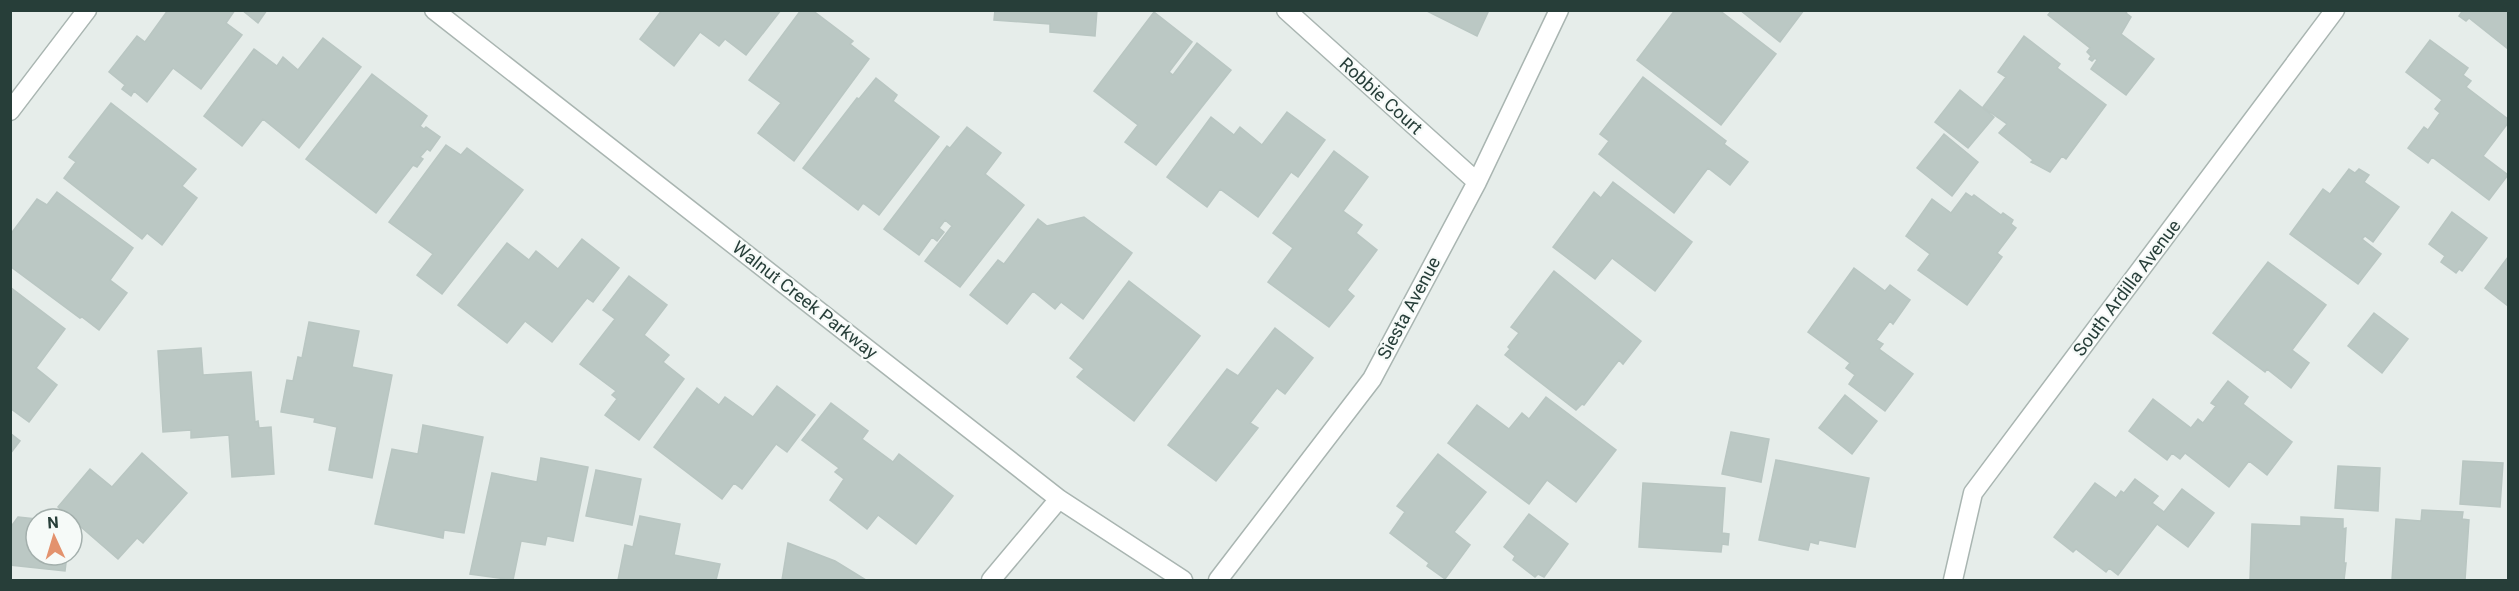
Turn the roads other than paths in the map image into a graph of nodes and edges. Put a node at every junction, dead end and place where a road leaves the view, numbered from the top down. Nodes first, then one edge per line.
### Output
1 (87, 10) edge
2 (434, 10) edge
3 (1286, 10) edge
4 (1559, 10) edge
5 (2335, 10) edge
6 (458, 18) edge
7 (10, 111) edge
8 (1477, 182) junction
9 (1059, 499) junction
10 (992, 580) edge
11 (1183, 580) edge
12 (1218, 580) edge
13 (1953, 580) edge

1 - 7 street
2 - 6 street, Walnut Creek Parkway
3 - 8 street, Robbie Court
4 - 8 street, Siesta Avenue
5 - 13 street, South Ardilla Avenue
6 - 9 street, Walnut Creek Parkway
8 - 12 street, Siesta Avenue
9 - 10 street
9 - 11 street, Walnut Creek Parkway

